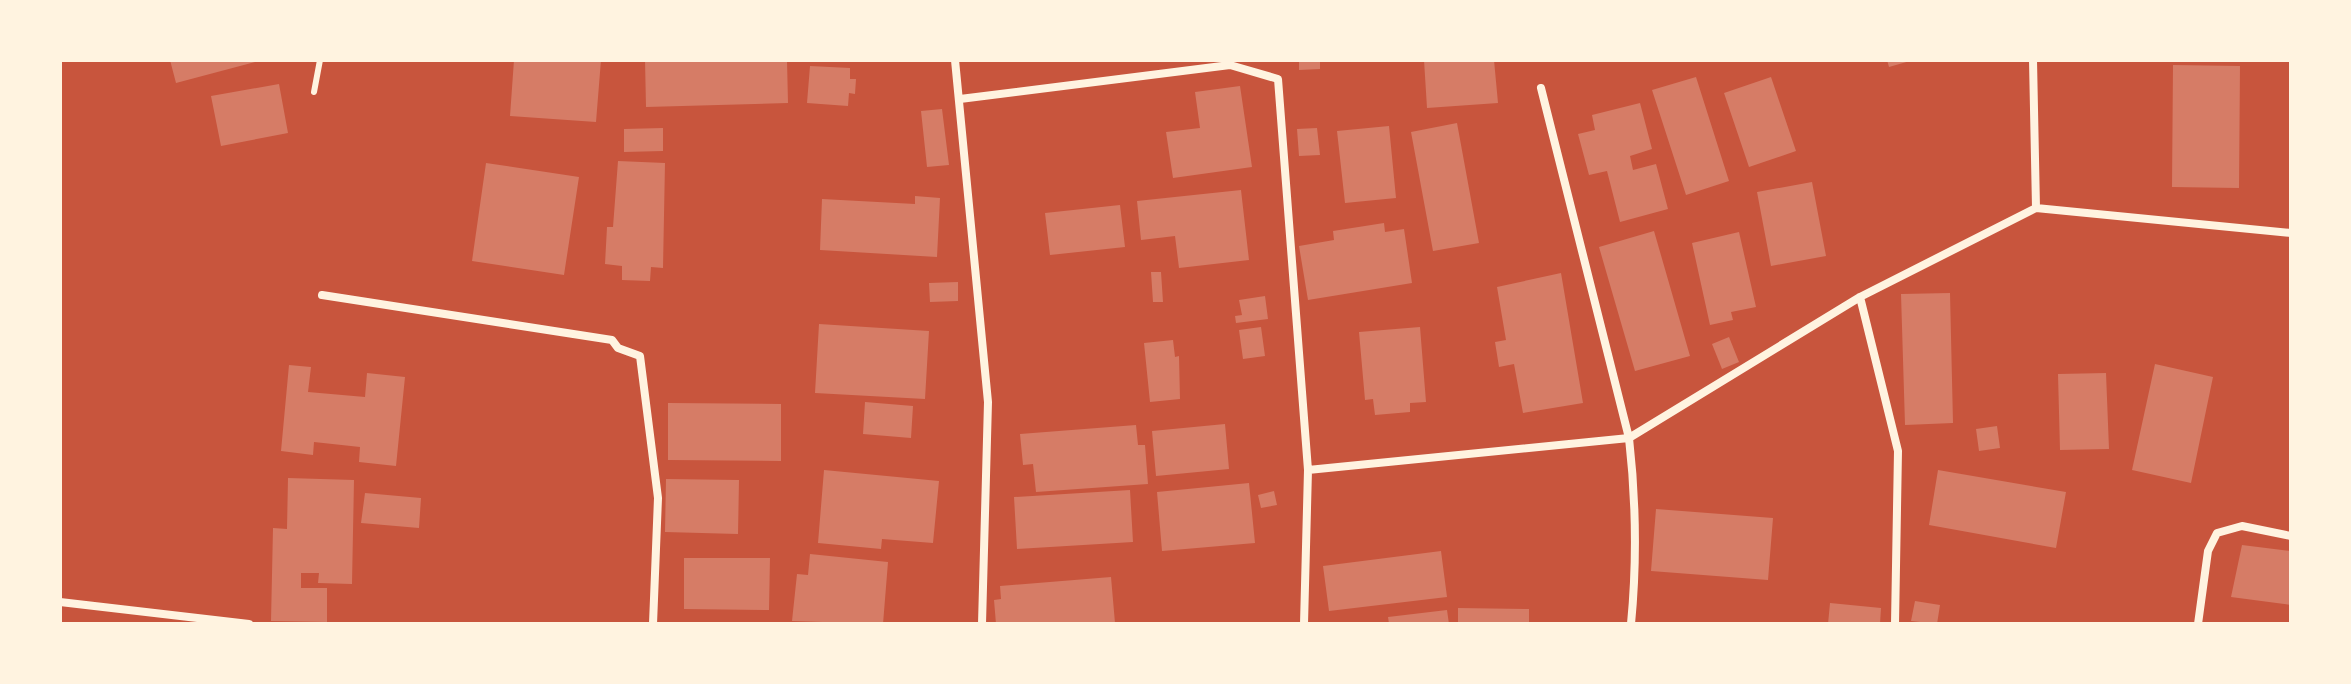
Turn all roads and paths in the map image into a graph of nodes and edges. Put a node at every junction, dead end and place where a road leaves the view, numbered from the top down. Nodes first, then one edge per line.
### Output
1 (320, 60) edge
2 (955, 60) edge
3 (2033, 60) edge
4 (1541, 88) dead end
5 (314, 92) dead end
6 (960, 99) junction
7 (2036, 208) junction
8 (2291, 233) edge
9 (322, 295) dead end
10 (1860, 297) junction
11 (1629, 438) junction
12 (1308, 470) junction
13 (2291, 536) edge
14 (60, 602) edge
15 (249, 624) edge
16 (653, 624) edge
17 (982, 624) edge
18 (1304, 624) edge
19 (1631, 624) edge
20 (1895, 624) edge
21 (2198, 624) edge

1 - 5 lane
2 - 6 street
3 - 7 street
4 - 11 street
6 - 12 street
6 - 17 street
7 - 8 street
7 - 10 street
9 - 16 street
10 - 11 street
10 - 20 street
11 - 12 street
11 - 19 street
12 - 18 street
13 - 21 street
14 - 15 street

